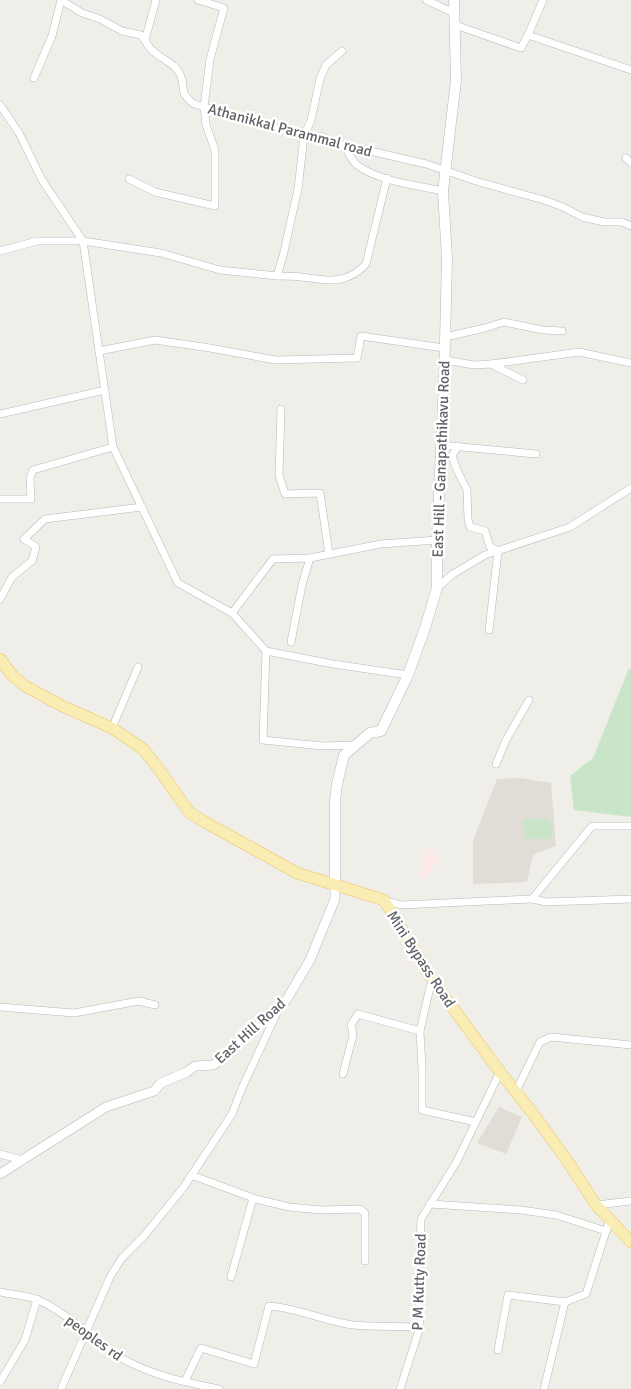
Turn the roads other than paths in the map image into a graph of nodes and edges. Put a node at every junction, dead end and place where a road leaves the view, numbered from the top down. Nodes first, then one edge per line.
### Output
1 (61, 0) edge
2 (156, 0) edge
3 (198, 0) edge
4 (426, 0) edge
5 (454, 0) edge
6 (542, 0) edge
7 (454, 13) junction
8 (455, 25) junction
9 (528, 35) junction
10 (145, 40) junction
11 (342, 51) dead end
12 (631, 70) edge
13 (34, 78) dead end
14 (0, 105) edge
15 (204, 108) junction
16 (304, 136) junction
17 (345, 145) junction
18 (444, 169) junction
19 (387, 178) junction
20 (129, 180) dead end
21 (443, 191) junction
22 (631, 226) edge
23 (83, 240) junction
24 (0, 251) edge
25 (277, 276) junction
26 (562, 331) dead end
27 (445, 337) junction
28 (444, 348) junction
29 (99, 351) junction
30 (445, 360) junction
31 (631, 363) edge
32 (491, 364) junction
33 (523, 380) dead end
34 (105, 390) junction
35 (281, 408) dead end
36 (0, 414) edge
37 (440, 445) junction
38 (458, 446) junction
39 (113, 447) junction
40 (536, 454) dead end
41 (631, 488) edge
42 (0, 499) edge
43 (142, 507) junction
44 (436, 540) junction
45 (498, 551) junction
46 (329, 554) junction
47 (310, 558) junction
48 (437, 588) junction
49 (0, 599) edge
50 (232, 613) junction
51 (489, 630) dead end
52 (291, 642) dead end
53 (266, 651) junction
54 (0, 659) edge
55 (138, 668) dead end
56 (408, 675) junction
57 (529, 700) dead end
58 (112, 728) junction
59 (354, 746) junction
60 (496, 764) dead end
61 (631, 826) edge
62 (335, 886) junction
63 (532, 899) junction
64 (631, 899) edge
65 (384, 900) junction
66 (433, 981) junction
67 (154, 1005) dead end
68 (280, 1005) junction
69 (0, 1007) edge
70 (420, 1031) junction
71 (631, 1045) edge
72 (500, 1072) junction
73 (343, 1074) dead end
74 (516, 1091) junction
75 (476, 1122) junction
76 (0, 1154) edge
77 (22, 1160) junction
78 (0, 1174) edge
79 (191, 1175) junction
80 (253, 1198) junction
81 (631, 1201) edge
82 (430, 1204) junction
83 (596, 1205) junction
84 (610, 1219) junction
85 (606, 1232) junction
86 (631, 1242) edge
87 (365, 1261) dead end
88 (231, 1277) dead end
89 (0, 1292) edge
90 (37, 1299) junction
91 (564, 1302) junction
92 (420, 1327) junction
93 (87, 1334) junction
94 (498, 1350) dead end
95 (185, 1381) junction
96 (0, 1382) edge
97 (61, 1389) edge
98 (219, 1389) edge
99 (400, 1389) edge
100 (544, 1389) edge

1 - 10 street, Athanikkal Parammal road
1 - 13 street
2 - 10 street
3 - 15 street
4 - 7 street
5 - 7 main road, East Hill - Ganapathikavu Road
6 - 9 street
7 - 8 main road, East Hill - Ganapathikavu Road
8 - 9 street
8 - 18 main road, East Hill - Ganapathikavu Road
9 - 12 street
10 - 15 street, Athanikkal Parammal road
11 - 16 street
14 - 23 street
15 - 16 street, Athanikkal Parammal road
15 - 20 street
16 - 17 street, Athanikkal Parammal road
16 - 25 street
17 - 18 street, Athanikkal Parammal road
17 - 19 street
18 - 21 main road, East Hill - Ganapathikavu Road
18 - 22 street, Athanikkal Parammal road
19 - 21 street
19 - 25 street
21 - 27 main road, East Hill - Ganapathikavu Road
23 - 24 street
23 - 25 street
23 - 29 street
26 - 27 street
27 - 28 main road, East Hill - Ganapathikavu Road
28 - 29 street
28 - 30 main road, East Hill - Ganapathikavu Road
29 - 34 street
30 - 32 street
30 - 37 main road, East Hill - Ganapathikavu Road
31 - 32 street
32 - 33 street
34 - 36 street
34 - 39 street
35 - 46 street
37 - 38 street
37 - 44 main road, East Hill - Ganapathikavu Road
38 - 40 street
38 - 45 street
39 - 42 street
39 - 43 street
41 - 45 street
43 - 49 street
43 - 50 street
44 - 46 street
44 - 48 main road, East Hill - Ganapathikavu Road
45 - 48 street
45 - 51 street
46 - 47 street
47 - 50 street
47 - 52 street
48 - 56 main road, East Hill - Ganapathikavu Road
50 - 53 street
53 - 56 street
53 - 59 street
54 - 58 main road, Mini Bypass Road
55 - 58 street
56 - 59 main road, East Hill - Ganapathikavu Road
57 - 60 street
58 - 62 main road, Mini Bypass Road
59 - 62 main road, East Hill - Ganapathikavu Road
61 - 63 street
62 - 65 main road, Mini Bypass Road
62 - 68 street, East Hill Road
63 - 64 street
63 - 65 street
65 - 66 main road, Mini Bypass Road
66 - 70 street
66 - 72 main road, Mini Bypass Road
67 - 69 street
68 - 77 street, East Hill Road
68 - 79 street
70 - 73 street
70 - 75 street
71 - 74 street
72 - 74 main road, Mini Bypass Road
72 - 75 street, P M Kutty Road
74 - 83 main road, Mini Bypass Road
75 - 82 street, P M Kutty Road
76 - 77 street
77 - 78 street, East Hill Road
79 - 80 street
79 - 93 street
80 - 87 street
80 - 88 street
81 - 83 street
82 - 85 street
82 - 92 street, P M Kutty Road
83 - 84 main road, Mini Bypass Road
84 - 85 street
84 - 86 main road, Mini Bypass Road
85 - 91 street
89 - 90 street, peoples rd
90 - 93 street, peoples rd
90 - 96 street
91 - 94 street
91 - 100 street
92 - 95 street
92 - 99 street, P M Kutty Road
93 - 95 street, peoples rd
93 - 97 street
95 - 98 street, peoples rd

